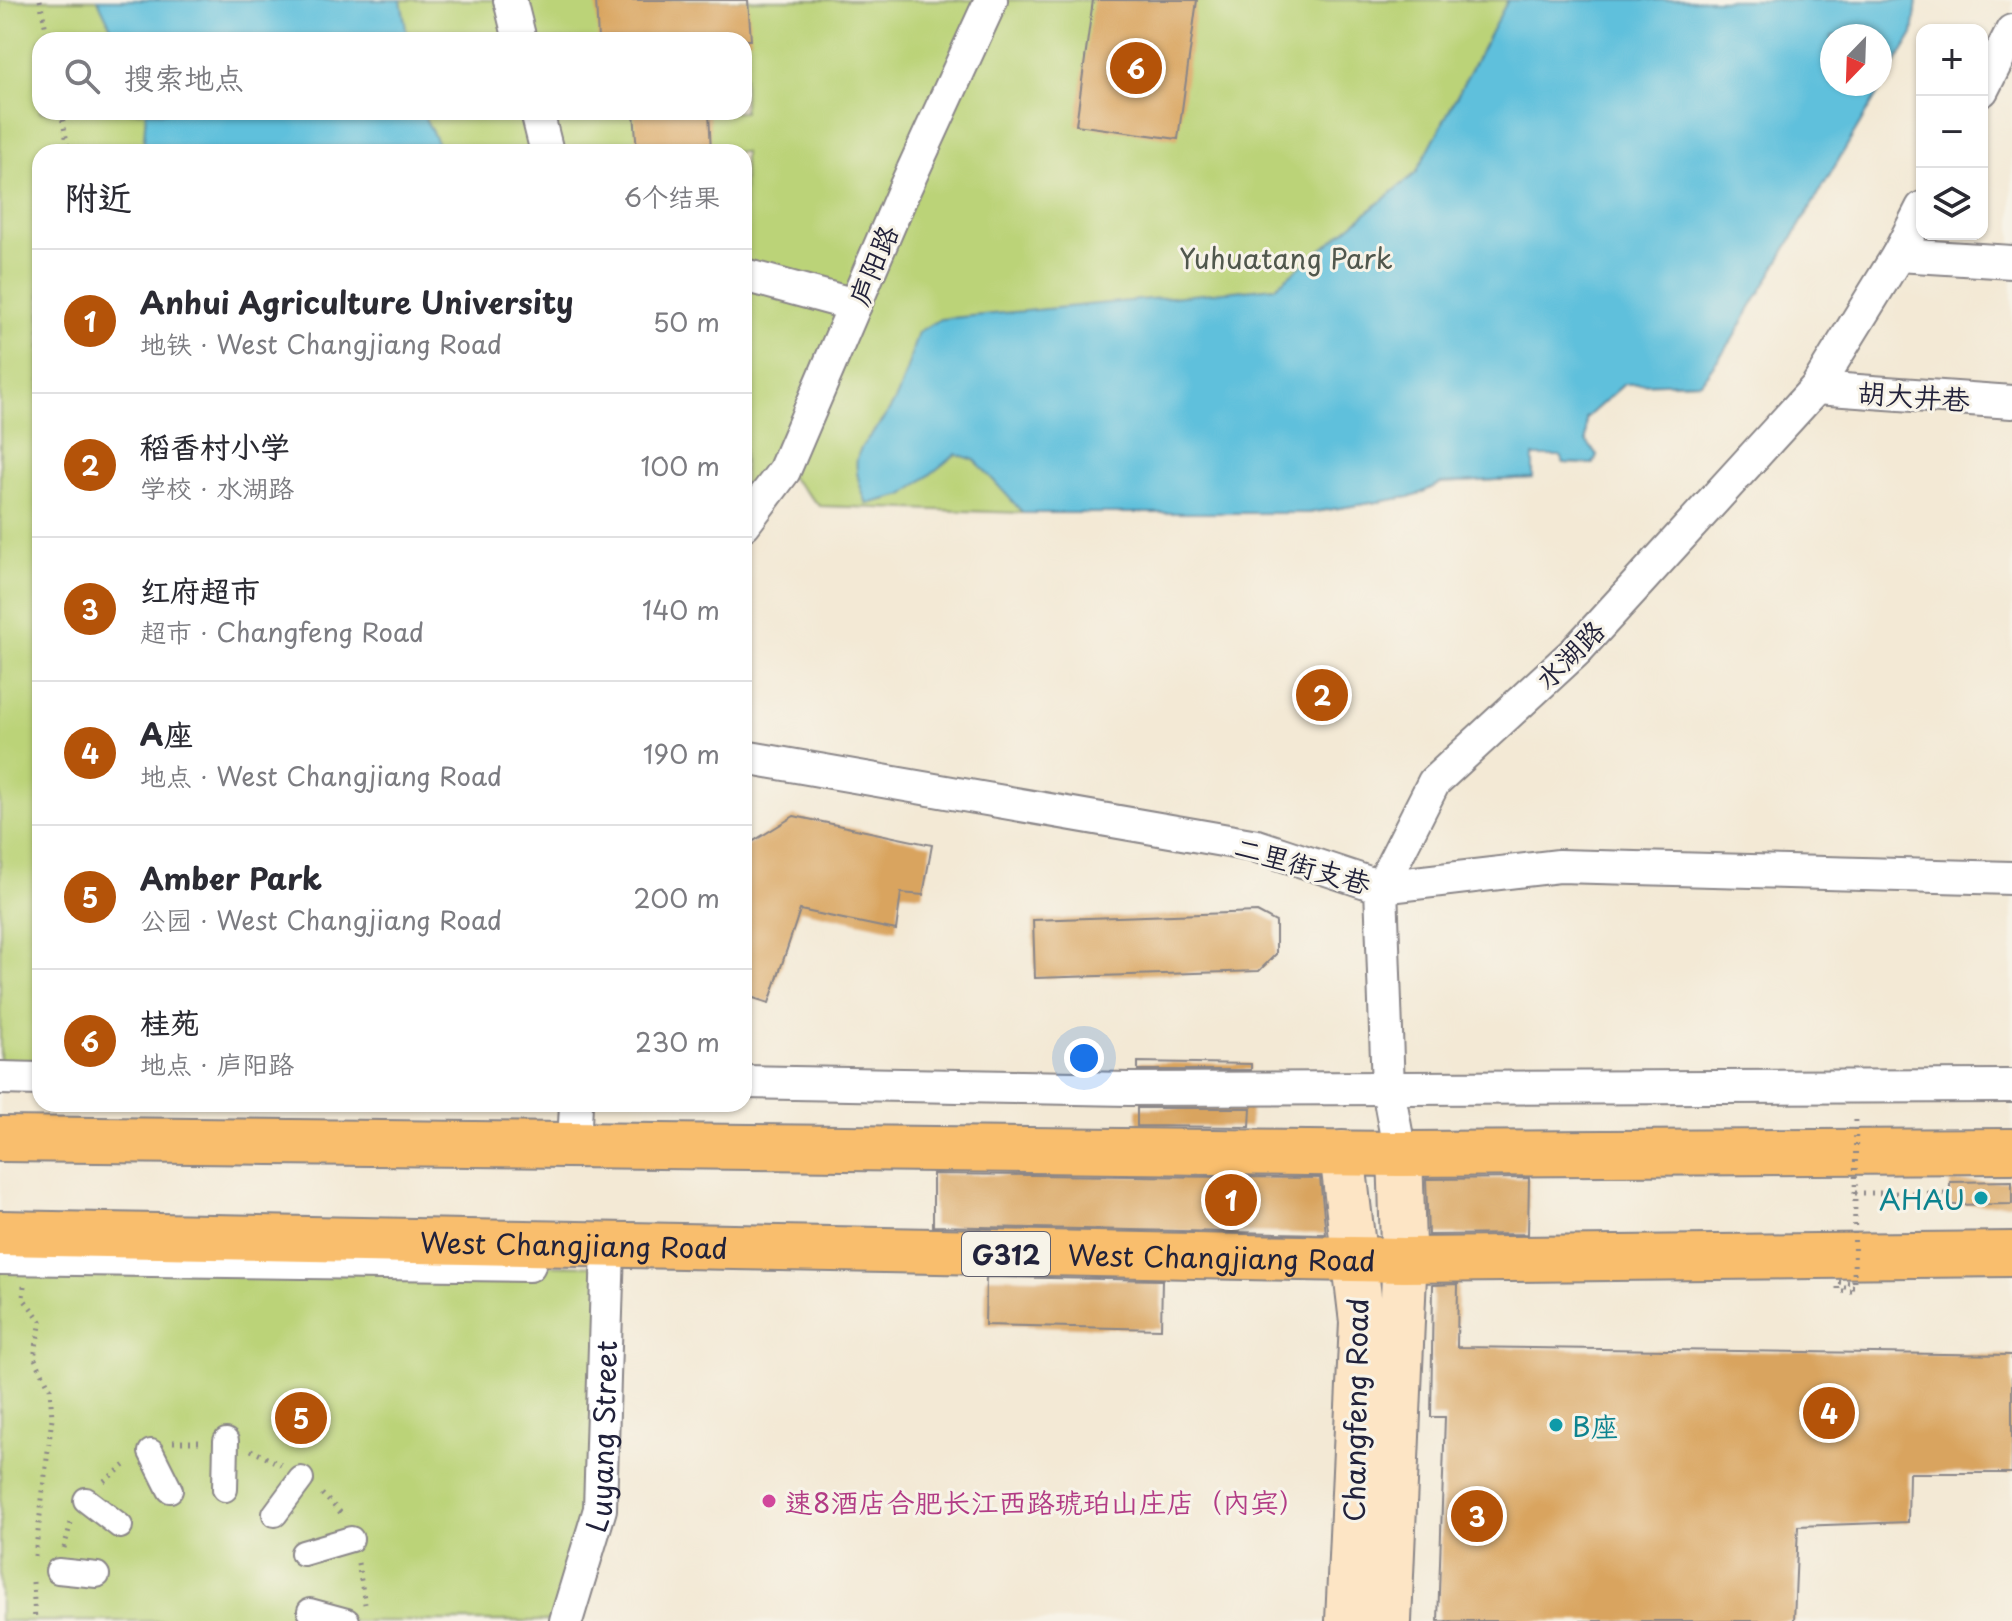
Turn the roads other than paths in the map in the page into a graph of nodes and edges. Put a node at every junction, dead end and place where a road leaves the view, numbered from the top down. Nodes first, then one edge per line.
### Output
1 (510, 0) edge
2 (991, 0) edge
3 (2012, 31) edge
4 (518, 32) edge
5 (1988, 78) edge
6 (539, 120) edge
7 (545, 144) edge
8 (1916, 220) edge
9 (1898, 255) junction
10 (2012, 262) edge
11 (752, 277) edge
12 (855, 305) junction
13 (1816, 388) junction
14 (2012, 402) edge
15 (752, 513) edge
16 (752, 758) edge
17 (2012, 878) edge
18 (1381, 887) junction
19 (0, 1078) edge
20 (32, 1079) edge
21 (752, 1082) edge
22 (2012, 1086) edge
23 (1388, 1089) junction
24 (575, 1125) edge
25 (0, 1139) edge
26 (2012, 1151) edge
27 (1342, 1153) junction
28 (1400, 1154) junction
29 (8, 1250) edge
30 (2012, 1254) edge
31 (608, 1256) junction
32 (1355, 1267) junction
33 (1404, 1267) junction
34 (2012, 1276) edge
35 (226, 1441) dead end
36 (151, 1452) dead end
37 (301, 1479) dead end
38 (225, 1489) dead end
39 (170, 1490) dead end
40 (86, 1500) dead end
41 (275, 1514) dead end
42 (120, 1526) dead end
43 (351, 1539) dead end
44 (303, 1553) dead end
45 (46, 1569) road end
46 (97, 1575) dead end
47 (310, 1611) dead end
48 (347, 1621) edge
49 (566, 1621) edge
50 (1348, 1621) edge
51 (1389, 1621) edge

1 - 4 street
2 - 12 street, 庐阳路
3 - 5 street
6 - 7 street
8 - 9 street, 水湖路
9 - 10 street
9 - 13 street, 水湖路
11 - 12 street
12 - 15 street, 庐阳路
13 - 14 street, 胡大井巷
13 - 18 street, 水湖路
16 - 18 street, 二里街支巷
17 - 18 street, 二里街支巷
18 - 23 street, 水湖路
19 - 20 street
21 - 23 street
22 - 23 street
23 - 28 street, 水湖路
24 - 25 highway
24 - 27 highway
26 - 28 highway
27 - 28 highway
27 - 32 main road, Changfeng Road
28 - 33 main road, Changfeng Road
29 - 31 highway, West Changjiang Road / G312
30 - 33 highway, West Changjiang Road / G312
31 - 32 highway, West Changjiang Road / G312
31 - 49 street, Luyang Street
32 - 33 highway, West Changjiang Road / G312
32 - 50 main road, Changfeng Road
33 - 34 street
33 - 51 main road, Changfeng Road
35 - 38 street
36 - 39 street
37 - 41 street
40 - 42 street
43 - 44 street
45 - 46 street
47 - 48 street

